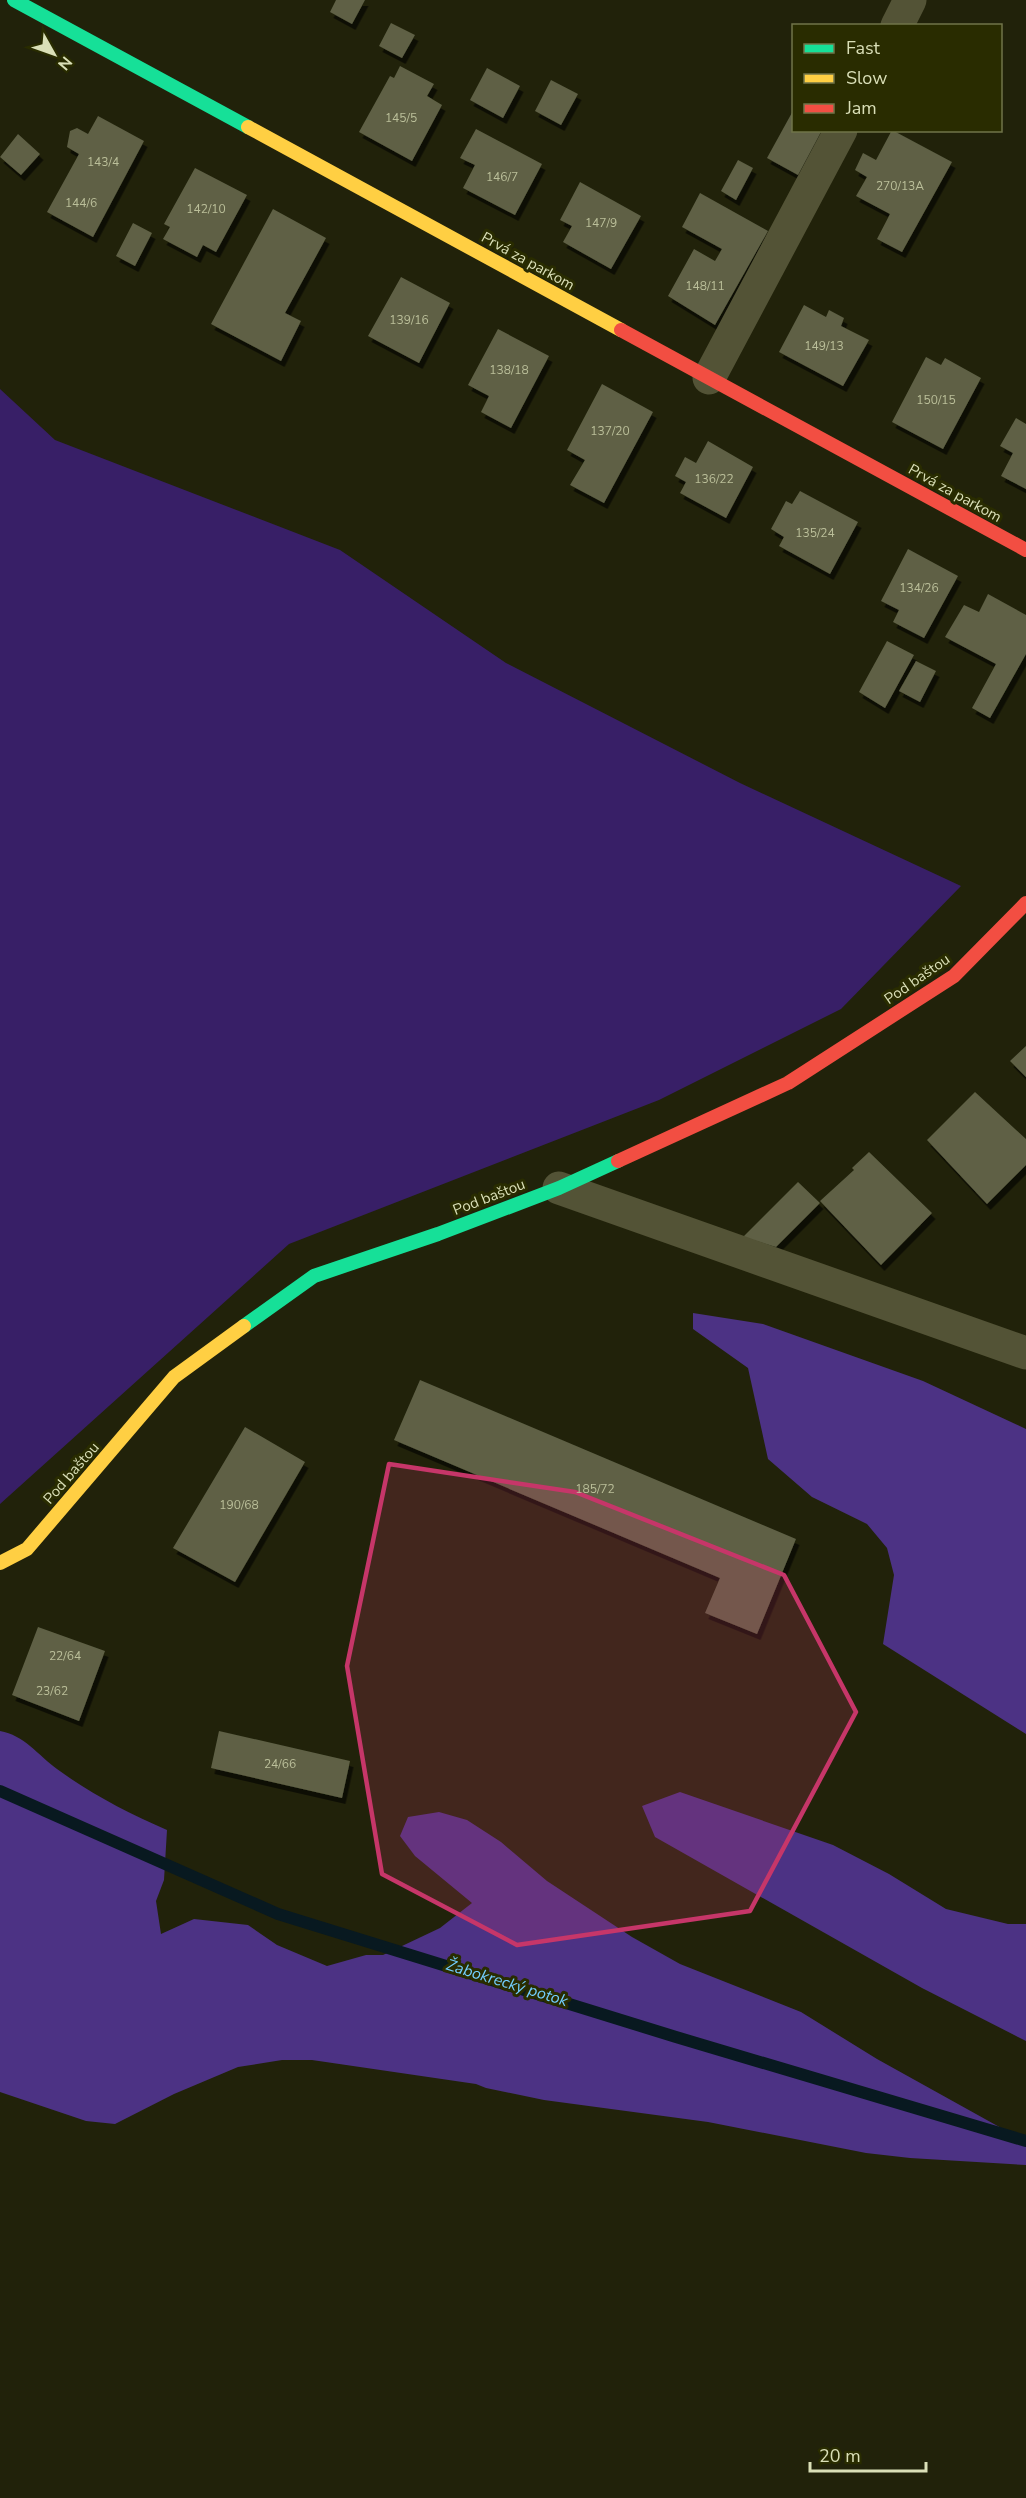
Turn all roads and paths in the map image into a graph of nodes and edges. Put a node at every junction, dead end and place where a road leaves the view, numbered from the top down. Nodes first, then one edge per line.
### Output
1 (14, 0) edge
2 (910, 0) edge
3 (898, 24) edge
4 (840, 132) edge
5 (709, 378) junction
6 (1026, 550) edge
7 (1026, 903) edge
8 (559, 1188) junction
9 (1026, 1353) edge
10 (0, 1563) edge

1 - 5 street, Prvá za parkom
2 - 3 street
4 - 5 street
5 - 6 street, Prvá za parkom
7 - 8 street, Pod baštou
8 - 9 street
8 - 10 street, Pod baštou

